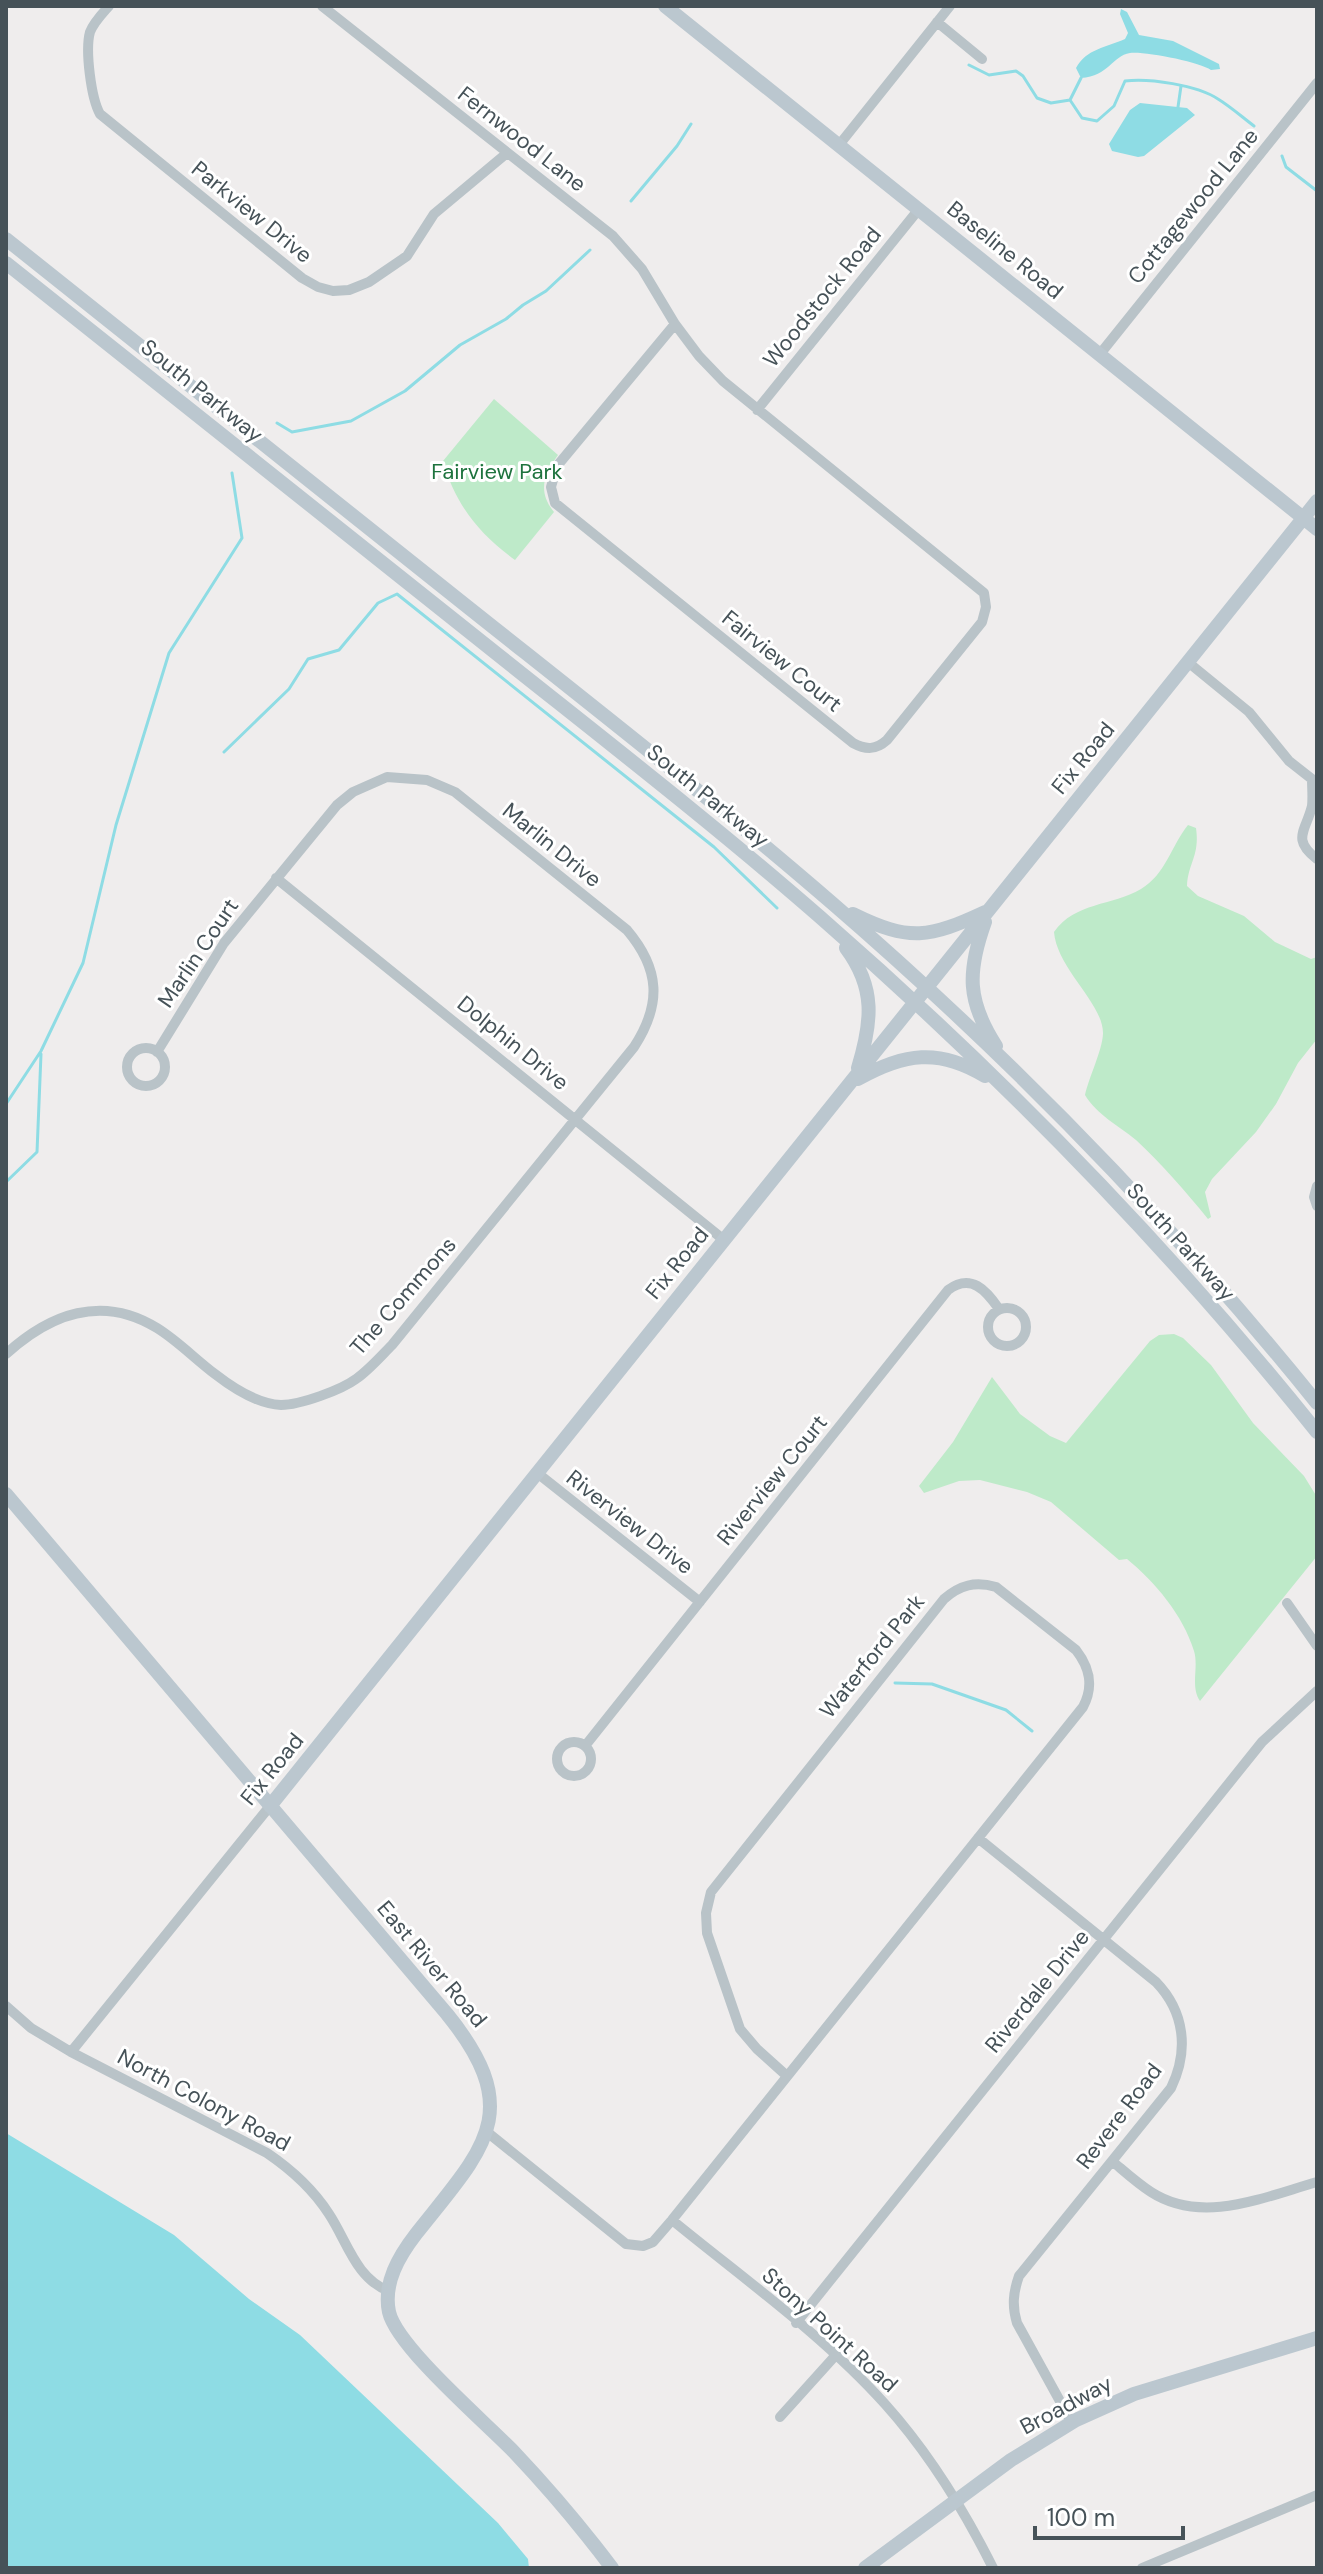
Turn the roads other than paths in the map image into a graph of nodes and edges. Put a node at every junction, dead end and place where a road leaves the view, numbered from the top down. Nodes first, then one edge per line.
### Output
1 (109, 6) edge
2 (322, 6) edge
3 (665, 6) edge
4 (950, 6) edge
5 (937, 22) junction
6 (982, 59) dead end
7 (1317, 83) edge
8 (839, 145) junction
9 (507, 153) junction
10 (919, 209) junction
11 (6, 239) edge
12 (6, 263) edge
13 (675, 324) junction
14 (1100, 354) junction
15 (757, 410) junction
16 (1317, 501) edge
17 (1304, 518) junction
18 (1317, 529) edge
19 (1189, 663) junction
20 (1314, 781) edge
21 (1317, 859) edge
22 (276, 878) junction
23 (835, 906) junction
24 (989, 911) junction
25 (820, 917) junction
26 (926, 988) junction
27 (915, 1002) junction
28 (157, 1052) dead end
29 (1004, 1062) junction
30 (851, 1083) junction
31 (1004, 1087) junction
32 (576, 1120) junction
33 (1317, 1186) edge
34 (1317, 1206) edge
35 (724, 1240) junction
36 (999, 1309) dead end
37 (6, 1354) edge
38 (1317, 1403) edge
39 (1317, 1432) edge
40 (536, 1472) junction
41 (6, 1494) edge
42 (700, 1602) junction
43 (1287, 1603) dead end
44 (1317, 1646) edge
45 (1317, 1691) edge
46 (585, 1746) dead end
47 (270, 1806) junction
48 (978, 1838) junction
49 (1103, 1940) junction
50 (6, 2006) edge
51 (71, 2052) junction
52 (787, 2076) junction
53 (487, 2132) junction
54 (1112, 2161) junction
55 (1317, 2182) edge
56 (672, 2220) junction
57 (389, 2291) junction
58 (796, 2323) junction
59 (1317, 2338) edge
60 (835, 2356) junction
61 (780, 2417) dead end
62 (1072, 2423) junction
63 (1317, 2495) edge
64 (956, 2500) junction
65 (612, 2568) edge
66 (865, 2568) edge
67 (993, 2568) edge
68 (1142, 2568) edge

1 - 9 street, Parkview Drive
2 - 9 street, Fernwood Lane
3 - 8 main road, Baseline Road
4 - 5 street
5 - 6 street
5 - 8 street
7 - 14 street, Cottagewood Lane
8 - 10 main road, Baseline Road
9 - 13 street, Fernwood Lane
10 - 14 main road, Baseline Road
10 - 15 street, Woodstock Road
11 - 23 main road, South Parkway
12 - 25 main road, South Parkway
13 - 15 street, Fairview Court
13 - 15 street, Fairview Court
14 - 17 main road, Baseline Road
16 - 17 main road, Fix Road
17 - 18 main road, Baseline Road
17 - 19 main road, Fix Road
19 - 20 street
19 - 24 main road, Fix Road
20 - 21 street
22 - 28 street, Marlin Court
22 - 32 street, Dolphin Drive
22 - 32 street, Marlin Drive
23 - 24 main road
23 - 26 main road, South Parkway
24 - 26 main road, Fix Road
24 - 29 main road
25 - 27 main road, South Parkway
25 - 30 main road
26 - 27 main road, Fix Road
26 - 29 main road, South Parkway
27 - 30 main road, Fix Road
27 - 31 main road, South Parkway
29 - 38 main road, South Parkway
30 - 31 main road
30 - 35 main road, Fix Road
31 - 39 main road, South Parkway
32 - 35 street, Dolphin Drive
32 - 37 street, The Commons
33 - 34 street
35 - 40 main road, Fix Road
36 - 42 street, Riverview Court
40 - 42 street, Riverview Drive
40 - 47 main road, Fix Road
41 - 47 main road, East River Road
42 - 46 street, Riverview Court
43 - 44 street
45 - 49 street, Riverdale Drive
47 - 51 street, Fix Road
47 - 53 main road, East River Road
48 - 49 street, Revere Road
48 - 52 street, Waterford Park
48 - 52 street, Waterford Park
49 - 54 street, Revere Road
49 - 58 street, Riverdale Drive
50 - 51 street, North Colony Road
51 - 57 street, North Colony Road
52 - 56 street, Waterford Park
53 - 56 street, Waterford Park
53 - 57 main road, East River Road
54 - 55 street
54 - 62 street, Revere Road
56 - 58 street, Stony Point Road
57 - 65 main road
58 - 60 street, Stony Point Road
59 - 62 main road, Broadway
60 - 61 street
60 - 64 street, Stony Point Road
62 - 64 main road, Broadway
63 - 68 street
64 - 66 main road, Broadway
64 - 67 street, Stony Point Road

